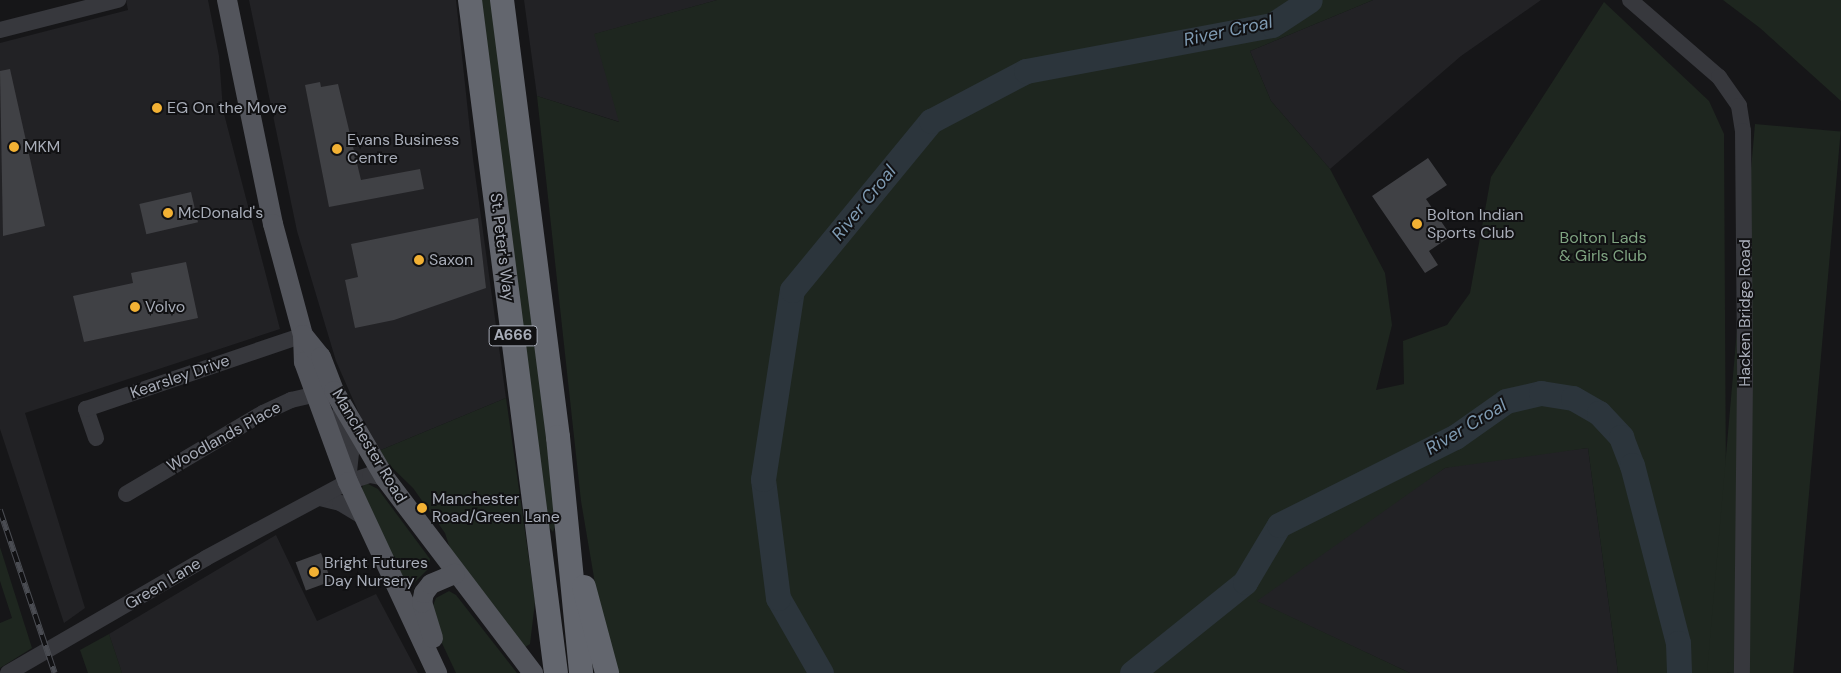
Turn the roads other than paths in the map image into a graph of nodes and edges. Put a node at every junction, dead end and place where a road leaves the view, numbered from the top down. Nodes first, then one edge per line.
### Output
1 (118, 0) edge
2 (227, 0) edge
3 (470, 0) edge
4 (502, 0) edge
5 (1630, 0) edge
6 (0, 30) edge
7 (303, 335) junction
8 (325, 393) junction
9 (558, 437) junction
10 (96, 438) dead end
11 (385, 478) junction
12 (348, 482) junction
13 (126, 494) dead end
14 (320, 498) junction
15 (365, 518) junction
16 (455, 574) junction
17 (8, 673) edge
18 (438, 673) edge
19 (445, 673) edge
20 (533, 673) edge
21 (556, 673) edge
22 (581, 673) edge
23 (607, 673) edge
24 (1742, 673) edge

1 - 6 street
2 - 7 main road, Manchester Road
3 - 21 highway, St. Peter's Way / A666
4 - 9 highway, St. Peter's Way / A666
5 - 24 street, Hacken Bridge Road
7 - 8 main road, Manchester Road
7 - 10 street, Kearsley Drive
8 - 11 main road, Manchester Road
8 - 12 main road, Manchester Road
8 - 13 street, Woodlands Place
9 - 22 highway, St. Peter's Way / A666
9 - 23 highway
11 - 12 street, Green Lane
11 - 16 main road, Manchester Road
12 - 14 street, Green Lane
12 - 15 main road, Manchester Road
14 - 15 street
14 - 17 street, Green Lane
15 - 18 main road, Manchester Road
16 - 19 main road
16 - 20 main road, Manchester Road

